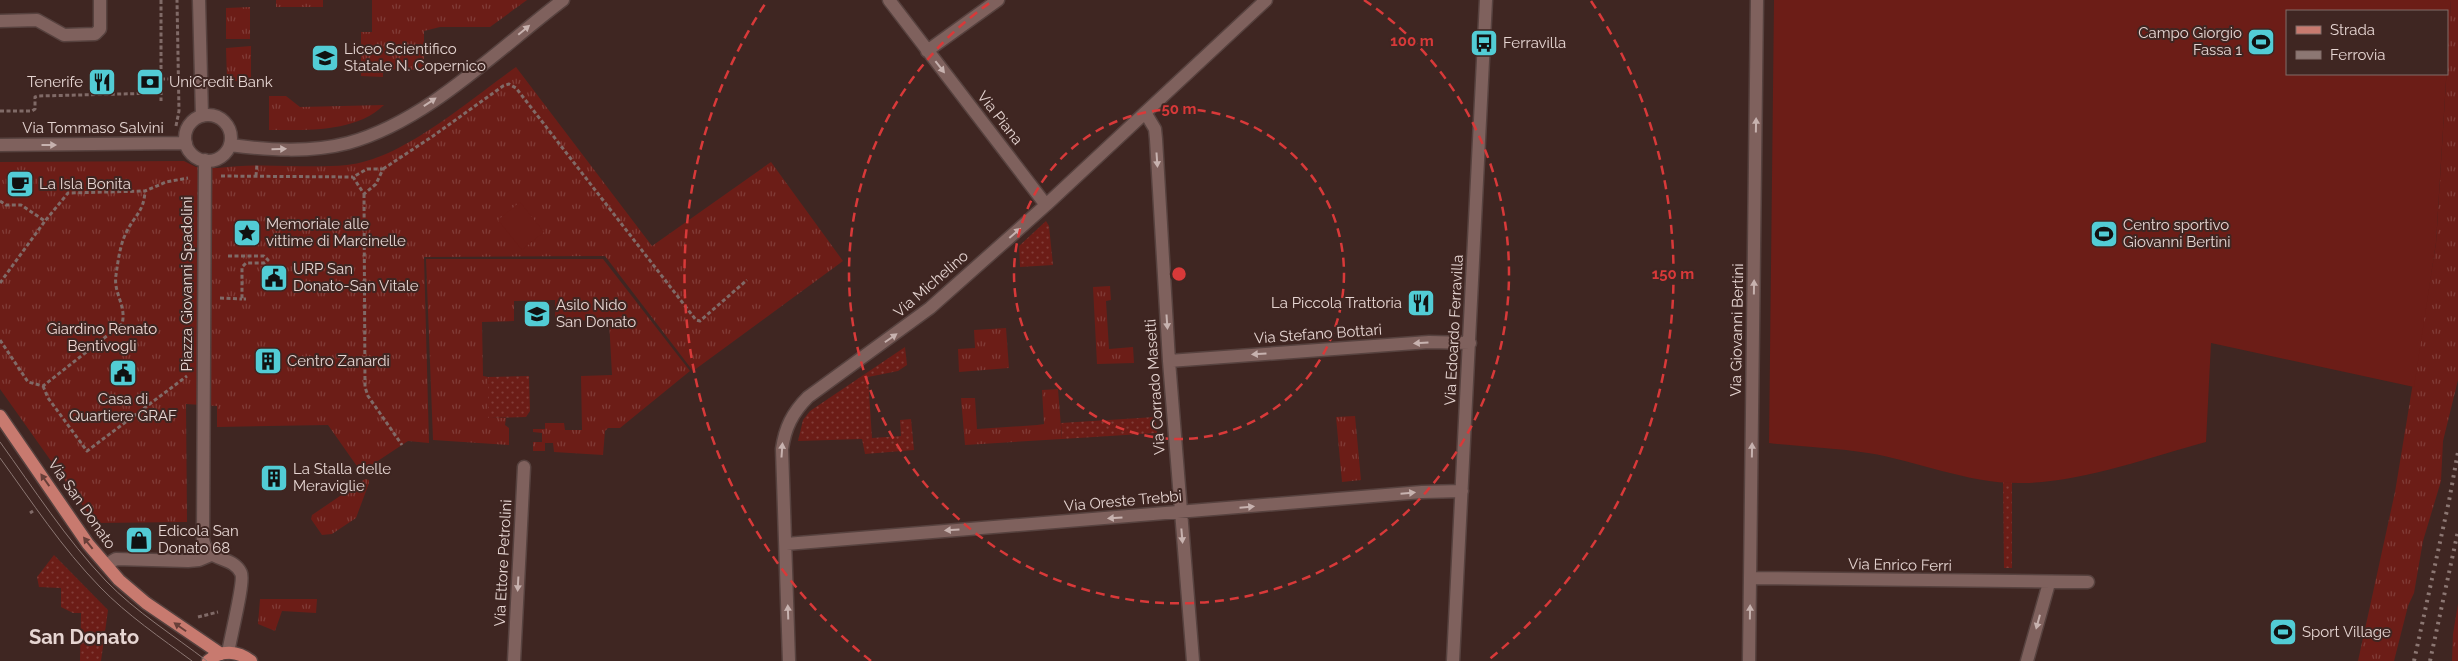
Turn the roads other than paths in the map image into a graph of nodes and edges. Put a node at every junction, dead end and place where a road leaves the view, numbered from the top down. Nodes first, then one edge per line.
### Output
1 (100, 0) edge
2 (199, 0) edge
3 (563, 0) edge
4 (889, 0) edge
5 (998, 0) edge
6 (1266, 0) edge
7 (1486, 0) edge
8 (1757, 0) edge
9 (0, 20) edge
10 (927, 51) junction
11 (1146, 114) junction
12 (202, 116) junction
13 (186, 143) junction
14 (0, 145) edge
15 (230, 145) junction
16 (205, 160) junction
17 (1046, 206) junction
18 (1470, 344) junction
19 (1169, 361) junction
20 (0, 416) edge
21 (524, 467) dead end
22 (1462, 491) junction
23 (1180, 513) junction
24 (786, 544) junction
25 (211, 555) junction
26 (106, 565) junction
27 (1751, 578) junction
28 (2049, 582) junction
29 (2088, 582) dead end
30 (224, 653) junction
31 (208, 661) edge
32 (252, 661) edge
33 (514, 661) edge
34 (789, 661) edge
35 (1193, 661) edge
36 (1453, 661) edge
37 (1749, 661) edge
38 (2027, 661) edge

1 - 9 street
2 - 12 street
15 -> 3 street
4 - 10 street, Via Piana
5 - 10 street
6 - 11 street, Via Michelino
7 - 18 street, Via Edoardo Ferravilla
27 -> 8 street, Via Giovanni Bertini
10 -> 17 street, Via Piana
11 - 17 street, Via Michelino
11 -> 19 street, Via Corrado Masetti
12 - 13 street
12 - 15 street
14 -> 13 street, Via Tommaso Salvini
13 - 16 street
15 - 16 street
16 - 25 street, Piazza Giovanni Spadolini
24 -> 17 street, Via Michelino
18 -> 19 street, Via Stefano Bottari
18 - 22 street, Via Edoardo Ferravilla
19 - 23 street, Via Corrado Masetti
26 -> 20 main road, Via San Donato
21 -> 33 street, Via Ettore Petrolini
23 -> 22 street, Via Oreste Trebbi
22 - 36 street, Via Edoardo Ferravilla
23 -> 24 street, Via Oreste Trebbi
23 -> 35 street, Via Corrado Masetti
34 -> 24 street, Via Michelino
25 - 26 street
25 - 30 street
30 -> 26 main road, Via San Donato
27 - 28 street, Via Enrico Ferri
37 -> 27 street, Via Giovanni Bertini
28 - 29 street, Via Enrico Ferri
28 -> 38 street
30 - 31 main road
30 - 32 main road, Via San Donato

